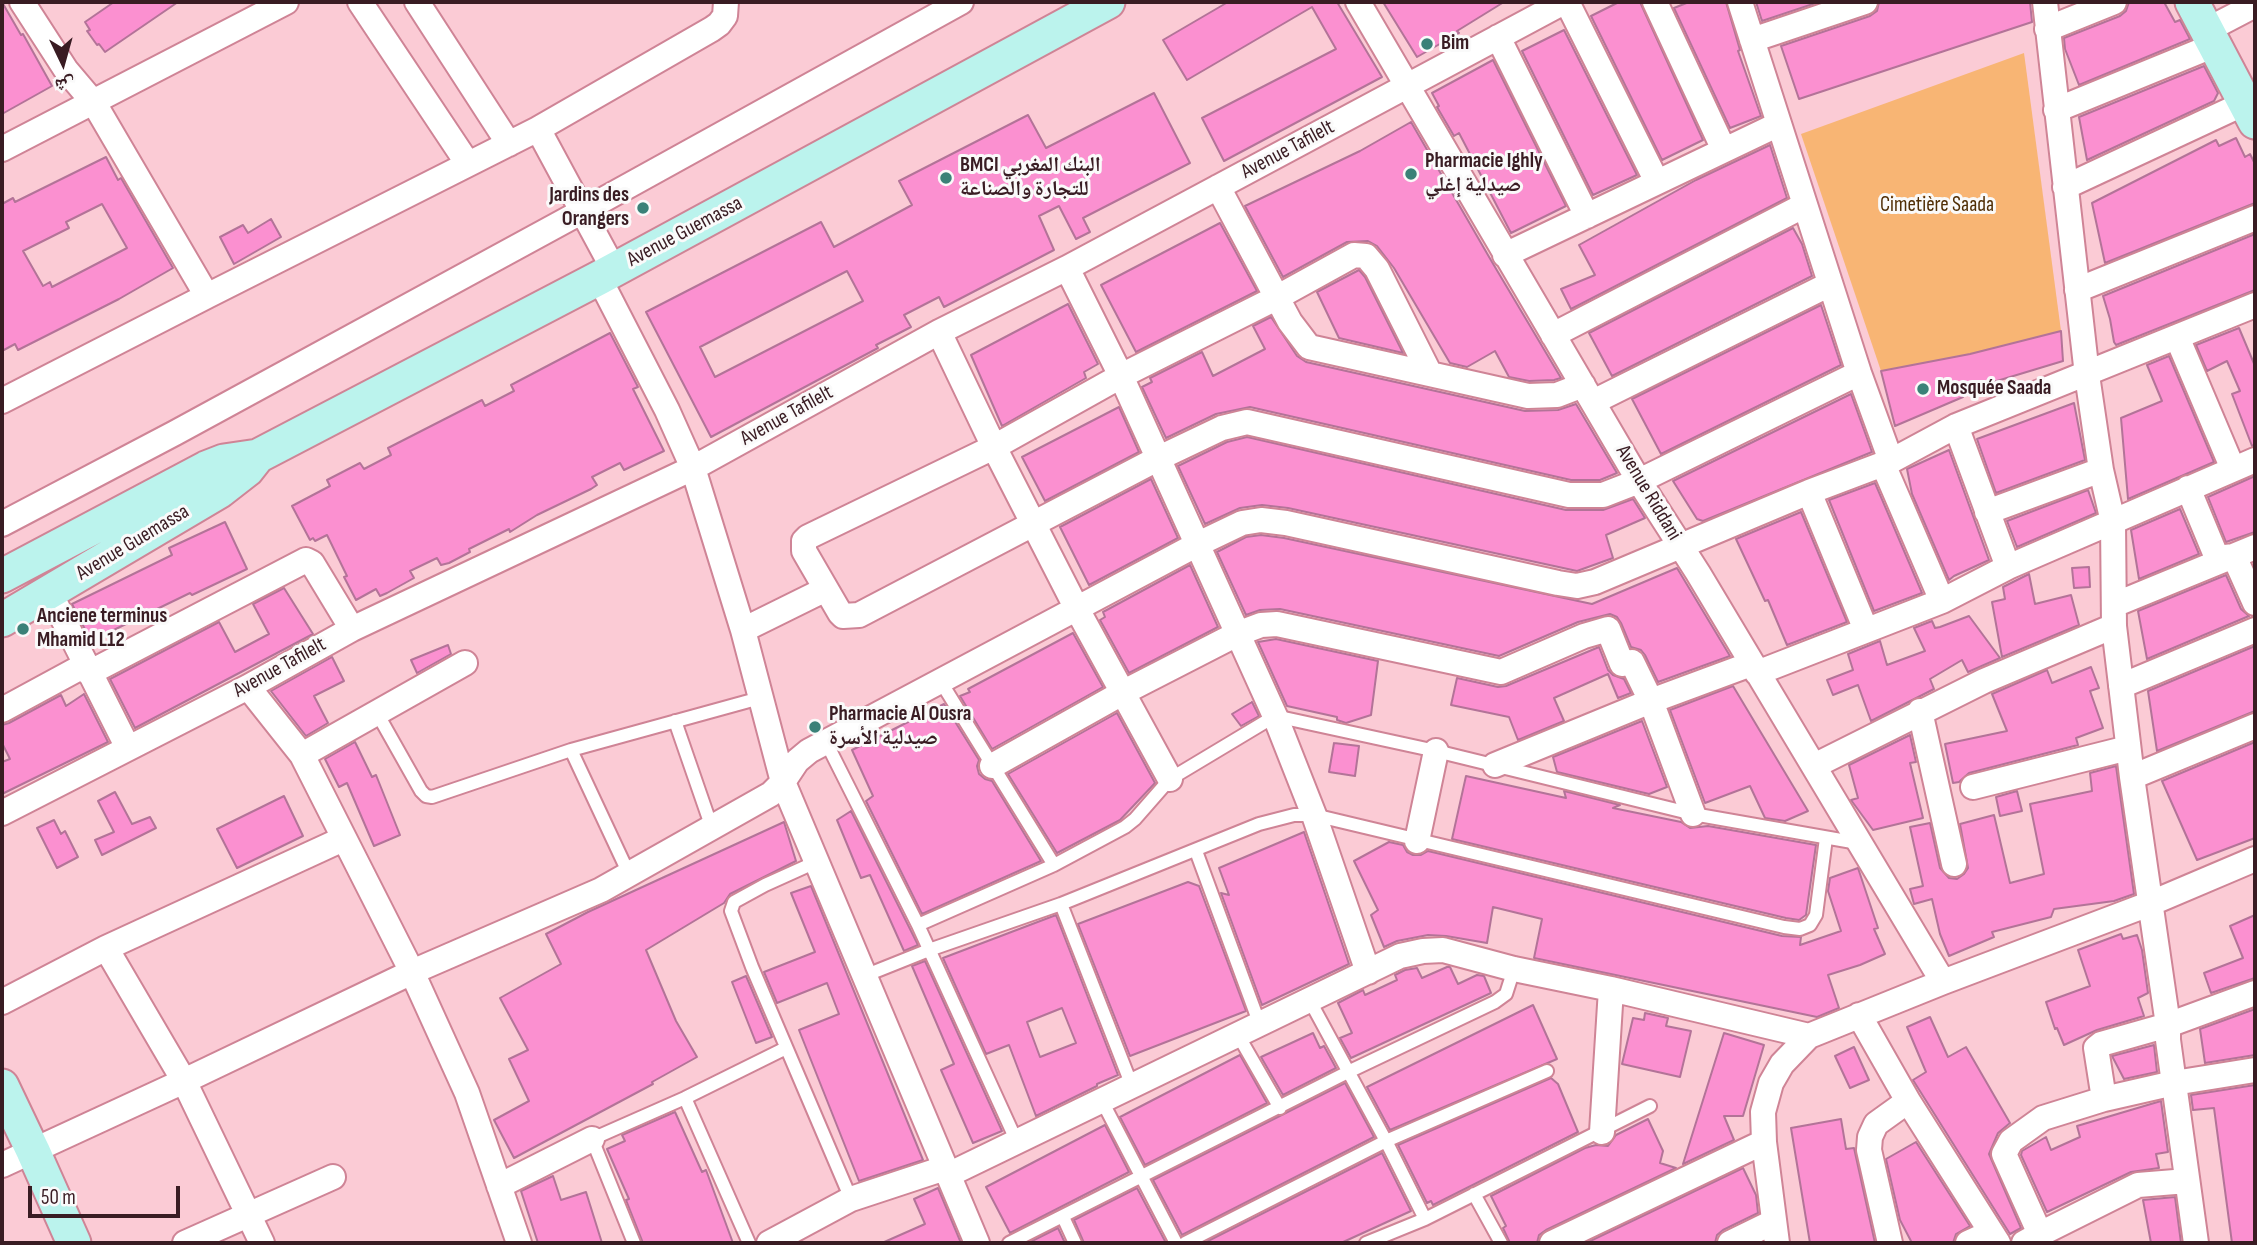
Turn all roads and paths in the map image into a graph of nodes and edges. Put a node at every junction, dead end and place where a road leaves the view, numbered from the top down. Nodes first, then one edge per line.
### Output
1 (22, 2) edge
2 (286, 2) edge
3 (360, 2) edge
4 (417, 2) edge
5 (726, 2) edge
6 (961, 2) edge
7 (1108, 2) edge
8 (1358, 2) edge
9 (1566, 2) edge
10 (1655, 2) edge
11 (1740, 2) edge
12 (1863, 2) edge
13 (2045, 2) edge
14 (2114, 2) edge
15 (2255, 5) edge
16 (2204, 25) edge
17 (2047, 29) junction
18 (1498, 37) junction
19 (1752, 40) junction
20 (1407, 86) junction
21 (94, 103) junction
22 (2056, 110) junction
23 (2250, 113) edge
24 (1779, 124) junction
25 (538, 129) junction
26 (509, 144) junction
27 (2, 149) edge
28 (1724, 150) junction
29 (468, 164) junction
30 (1657, 182) junction
31 (1219, 187) junction
32 (2065, 187) junction
33 (1805, 205) junction
34 (582, 212) junction
35 (1587, 216) junction
36 (2255, 218) edge
37 (1505, 255) junction
38 (1067, 268) junction
39 (607, 274) junction
40 (1830, 284) junction
41 (2077, 290) junction
42 (207, 296) junction
43 (1276, 298) junction
44 (2252, 315) edge
45 (939, 332) junction
46 (1553, 335) junction
47 (2176, 337) junction
48 (1859, 373) junction
49 (1430, 374) junction
50 (2087, 375) junction
51 (1121, 376) junction
52 (1588, 394) junction
53 (2, 401) edge
54 (1956, 426) junction
55 (994, 447) junction
56 (258, 456) junction
57 (1158, 458) junction
58 (1887, 463) junction
59 (2244, 464) edge
60 (693, 468) junction
61 (2101, 470) junction
62 (1639, 481) junction
63 (2188, 488) junction
64 (1809, 492) junction
65 (1987, 512) junction
66 (2113, 522) junction
67 (2, 524) edge
68 (1034, 524) junction
69 (1196, 545) junction
70 (1681, 548) junction
71 (2245, 551) edge
72 (2008, 567) junction
73 (2, 576) edge
74 (826, 589) junction
75 (50, 593) junction
76 (1942, 601) junction
77 (2255, 603) edge
78 (1077, 609) junction
79 (2114, 615) junction
80 (2, 620) edge
81 (352, 629) junction
82 (743, 630) junction
83 (1866, 630) junction
84 (2255, 630) edge
85 (1237, 634) junction
86 (465, 663) dead end
87 (1754, 668) junction
88 (87, 669) junction
89 (942, 682) junction
90 (2121, 686) junction
91 (247, 687) junction
92 (1124, 692) junction
93 (760, 698) junction
94 (1651, 701) junction
95 (2, 710) edge
96 (1920, 711) junction
97 (377, 713) junction
98 (1275, 716) junction
99 (675, 722) junction
100 (2255, 726) edge
101 (826, 742) junction
102 (128, 748) junction
103 (2128, 748) junction
104 (571, 750) junction
105 (1436, 751) junction
106 (302, 755) junction
107 (1495, 765) junction
108 (992, 766) junction
109 (1814, 766) junction
110 (2132, 777) junction
111 (1170, 779) junction
112 (783, 782) junction
113 (1973, 787) dead end
114 (2, 813) edge
115 (1693, 814) junction
116 (1314, 815) junction
117 (712, 828) junction
118 (1826, 838) junction
119 (343, 839) junction
120 (1418, 841) junction
121 (1858, 843) junction
122 (1196, 850) junction
123 (2255, 859) edge
124 (816, 862) junction
125 (1954, 864) dead end
126 (1054, 865) junction
127 (629, 874) junction
128 (1061, 904) junction
129 (2149, 904) junction
130 (918, 925) junction
131 (106, 948) junction
132 (929, 950) junction
133 (1514, 969) junction
134 (412, 972) junction
135 (1368, 972) junction
136 (864, 976) junction
137 (1943, 982) junction
138 (1611, 989) junction
139 (2255, 993) edge
140 (1310, 1001) junction
141 (2, 1002) edge
142 (1859, 1015) junction
143 (2168, 1026) junction
144 (1249, 1030) junction
145 (1809, 1036) junction
146 (786, 1048) junction
147 (2255, 1070) edge
148 (1547, 1071) dead end
149 (1348, 1072) junction
150 (184, 1081) junction
151 (2174, 1083) junction
152 (2, 1086) edge
153 (1132, 1086) junction
154 (685, 1098) junction
155 (2104, 1099) junction
156 (1102, 1101) junction
157 (1908, 1101) junction
158 (1650, 1106) dead end
159 (1280, 1108) junction
160 (1602, 1132) junction
161 (592, 1139) junction
162 (1386, 1141) junction
163 (1017, 1142) junction
164 (1764, 1142) junction
165 (33, 1150) junction
166 (2, 1165) edge
167 (947, 1171) junction
168 (1143, 1176) junction
169 (333, 1177) dead end
170 (2188, 1181) junction
171 (499, 1186) junction
172 (1474, 1194) junction
173 (851, 1199) junction
174 (250, 1214) junction
175 (1063, 1217) junction
176 (1425, 1219) junction
177 (1775, 1232) edge
178 (2032, 1238) edge
179 (783, 1240) edge
180 (1985, 1240) edge
181 (1375, 1241) edge
182 (516, 1242) edge
183 (74, 1243) edge
184 (185, 1243) edge
185 (262, 1243) edge
186 (634, 1243) edge
187 (749, 1243) edge
188 (977, 1243) edge
189 (1009, 1243) edge
190 (1075, 1243) edge
191 (1176, 1243) edge
192 (1185, 1243) edge
193 (1502, 1243) edge
194 (1552, 1243) edge
195 (1730, 1243) edge
196 (1890, 1243) edge
197 (2196, 1243) edge

1 - 21 street
2 - 21 street
3 - 29 street
4 - 26 street
5 - 25 street
6 - 34 street
7 - 39 main road, Avenue Guemassa
8 - 20 street, Avenue Riddani
9 - 18 street, Avenue Tafilelt
9 - 30 street
10 - 28 street
11 - 19 street
12 - 19 street
13 - 17 street
14 - 17 street
15 - 16 street
16 - 22 street
16 - 23 main road
17 - 22 street
18 - 20 street, Avenue Tafilelt
18 - 35 street
19 - 24 street
20 - 31 street, Avenue Tafilelt
20 - 37 street, Avenue Riddani
21 - 27 street
21 - 42 street
22 - 32 street
23 - 32 street
24 - 28 street
24 - 33 street
25 - 26 street
25 - 34 street
26 - 29 street
28 - 30 street
29 - 42 street
30 - 35 street
31 - 38 street, Avenue Tafilelt
31 - 43 street
32 - 41 street
33 - 40 street
33 - 46 street
34 - 39 street
34 - 67 street
35 - 37 street
36 - 41 street
37 - 46 street, Avenue Riddani
38 - 45 street, Avenue Tafilelt
38 - 51 street
39 - 56 main road, Avenue Guemassa
39 - 60 street
40 - 48 street
40 - 52 street
41 - 50 street
42 - 53 street
43 - 49 street
43 - 49 street
43 - 51 street
44 - 47 street
45 - 55 street
45 - 60 street, Avenue Tafilelt
46 - 52 street, Avenue Riddani
47 - 50 street
47 - 59 street
48 - 58 street
48 - 62 street
49 - 52 street
50 - 54 street
50 - 61 street
51 - 55 street
51 - 57 street
52 - 62 street, Avenue Riddani
54 - 58 street
54 - 65 street
55 - 68 street
55 - 74 street
56 - 73 main road, Avenue Guemassa
56 - 75 main road, Avenue Guemassa
57 - 62 street
57 - 68 street
57 - 69 street
58 - 64 street
58 - 76 street
59 - 63 street
60 - 81 street, Avenue Tafilelt
60 - 82 street
61 - 65 street
61 - 66 street
62 - 70 street, Avenue Riddani
63 - 66 street
63 - 71 street
64 - 70 street
64 - 83 street
65 - 72 street
66 - 72 street
66 - 79 street
68 - 74 street
68 - 78 street
69 - 70 street
69 - 78 street
69 - 85 street
70 - 87 street, Avenue Riddani
71 - 77 street
71 - 79 street
72 - 76 street
74 - 82 street
75 - 80 main road, Avenue Guemassa
75 - 88 street
76 - 83 street
78 - 89 street
78 - 92 street
79 - 90 street
79 - 96 street
81 - 88 street
81 - 91 street, Avenue Tafilelt
82 - 93 street
83 - 87 street
84 - 90 street
85 - 92 street
85 - 94 street
85 - 98 street
86 - 97 street
87 - 94 street
87 - 109 street, Avenue Riddani
88 - 95 street
88 - 102 street
89 - 101 street
89 - 108 lane
90 - 103 street
91 - 102 street, Avenue Tafilelt
91 - 106 street
92 - 108 street
92 - 111 street
93 - 99 lane
93 - 112 street
94 - 107 street
94 - 115 street
96 - 109 street
96 - 125 street
97 - 104 lane
97 - 106 street
98 - 105 lane
98 - 111 lane
98 - 116 street
99 - 104 lane
99 - 117 lane
100 - 110 street
101 - 112 street
101 - 130 lane
102 - 114 street, Avenue Tafilelt
103 - 110 street
103 - 113 street
104 - 127 lane
105 - 107 lane
105 - 120 street
106 - 119 street
107 - 115 lane
108 - 126 lane
109 - 121 street, Avenue Riddani
110 - 129 street
111 - 126 lane
112 - 117 street
112 - 124 street
115 - 118 lane
116 - 120 lane
116 - 122 lane
116 - 135 street
117 - 127 street
118 - 120 lane
118 - 121 lane
119 - 131 street
119 - 134 street
121 - 137 street, Avenue Riddani
122 - 128 lane
122 - 144 lane
123 - 129 street
124 - 136 street
124 - 146 lane
126 - 130 lane
127 - 134 street
128 - 132 lane
128 - 153 lane
129 - 137 street
129 - 143 street
130 - 132 lane
131 - 141 street
131 - 150 street
132 - 136 lane
132 - 163 lane
133 - 135 street
133 - 138 street
133 - 149 lane
134 - 150 street
134 - 171 street
135 - 140 street
136 - 167 street
137 - 142 street
138 - 145 street
138 - 160 street
139 - 143 street
140 - 144 street
140 - 149 lane
142 - 145 street
142 - 157 street
143 - 151 street
143 - 155 street
144 - 153 street
144 - 159 lane
145 - 164 street
146 - 154 lane
146 - 173 lane
147 - 151 street
148 - 162 lane
149 - 159 lane
149 - 162 lane
150 - 165 street
150 - 174 street
151 - 155 street
151 - 170 street
152 - 165 main road
153 - 156 street
154 - 161 lane
154 - 187 lane
155 - 178 street
156 - 163 street
156 - 168 lane
157 - 180 street
157 - 196 street
158 - 160 lane
159 - 168 lane
160 - 172 lane
161 - 171 street
161 - 186 lane
162 - 176 lane
162 - 192 lane
163 - 167 street
164 - 177 street
164 - 194 street
165 - 166 street
165 - 183 main road
167 - 173 street
167 - 188 street
168 - 175 lane
168 - 191 lane
169 - 174 street
170 - 178 street
170 - 197 street
171 - 182 street
172 - 176 lane
172 - 193 lane
173 - 179 street
174 - 184 street
174 - 185 street
175 - 189 lane
175 - 190 lane
176 - 181 lane
177 - 195 street

